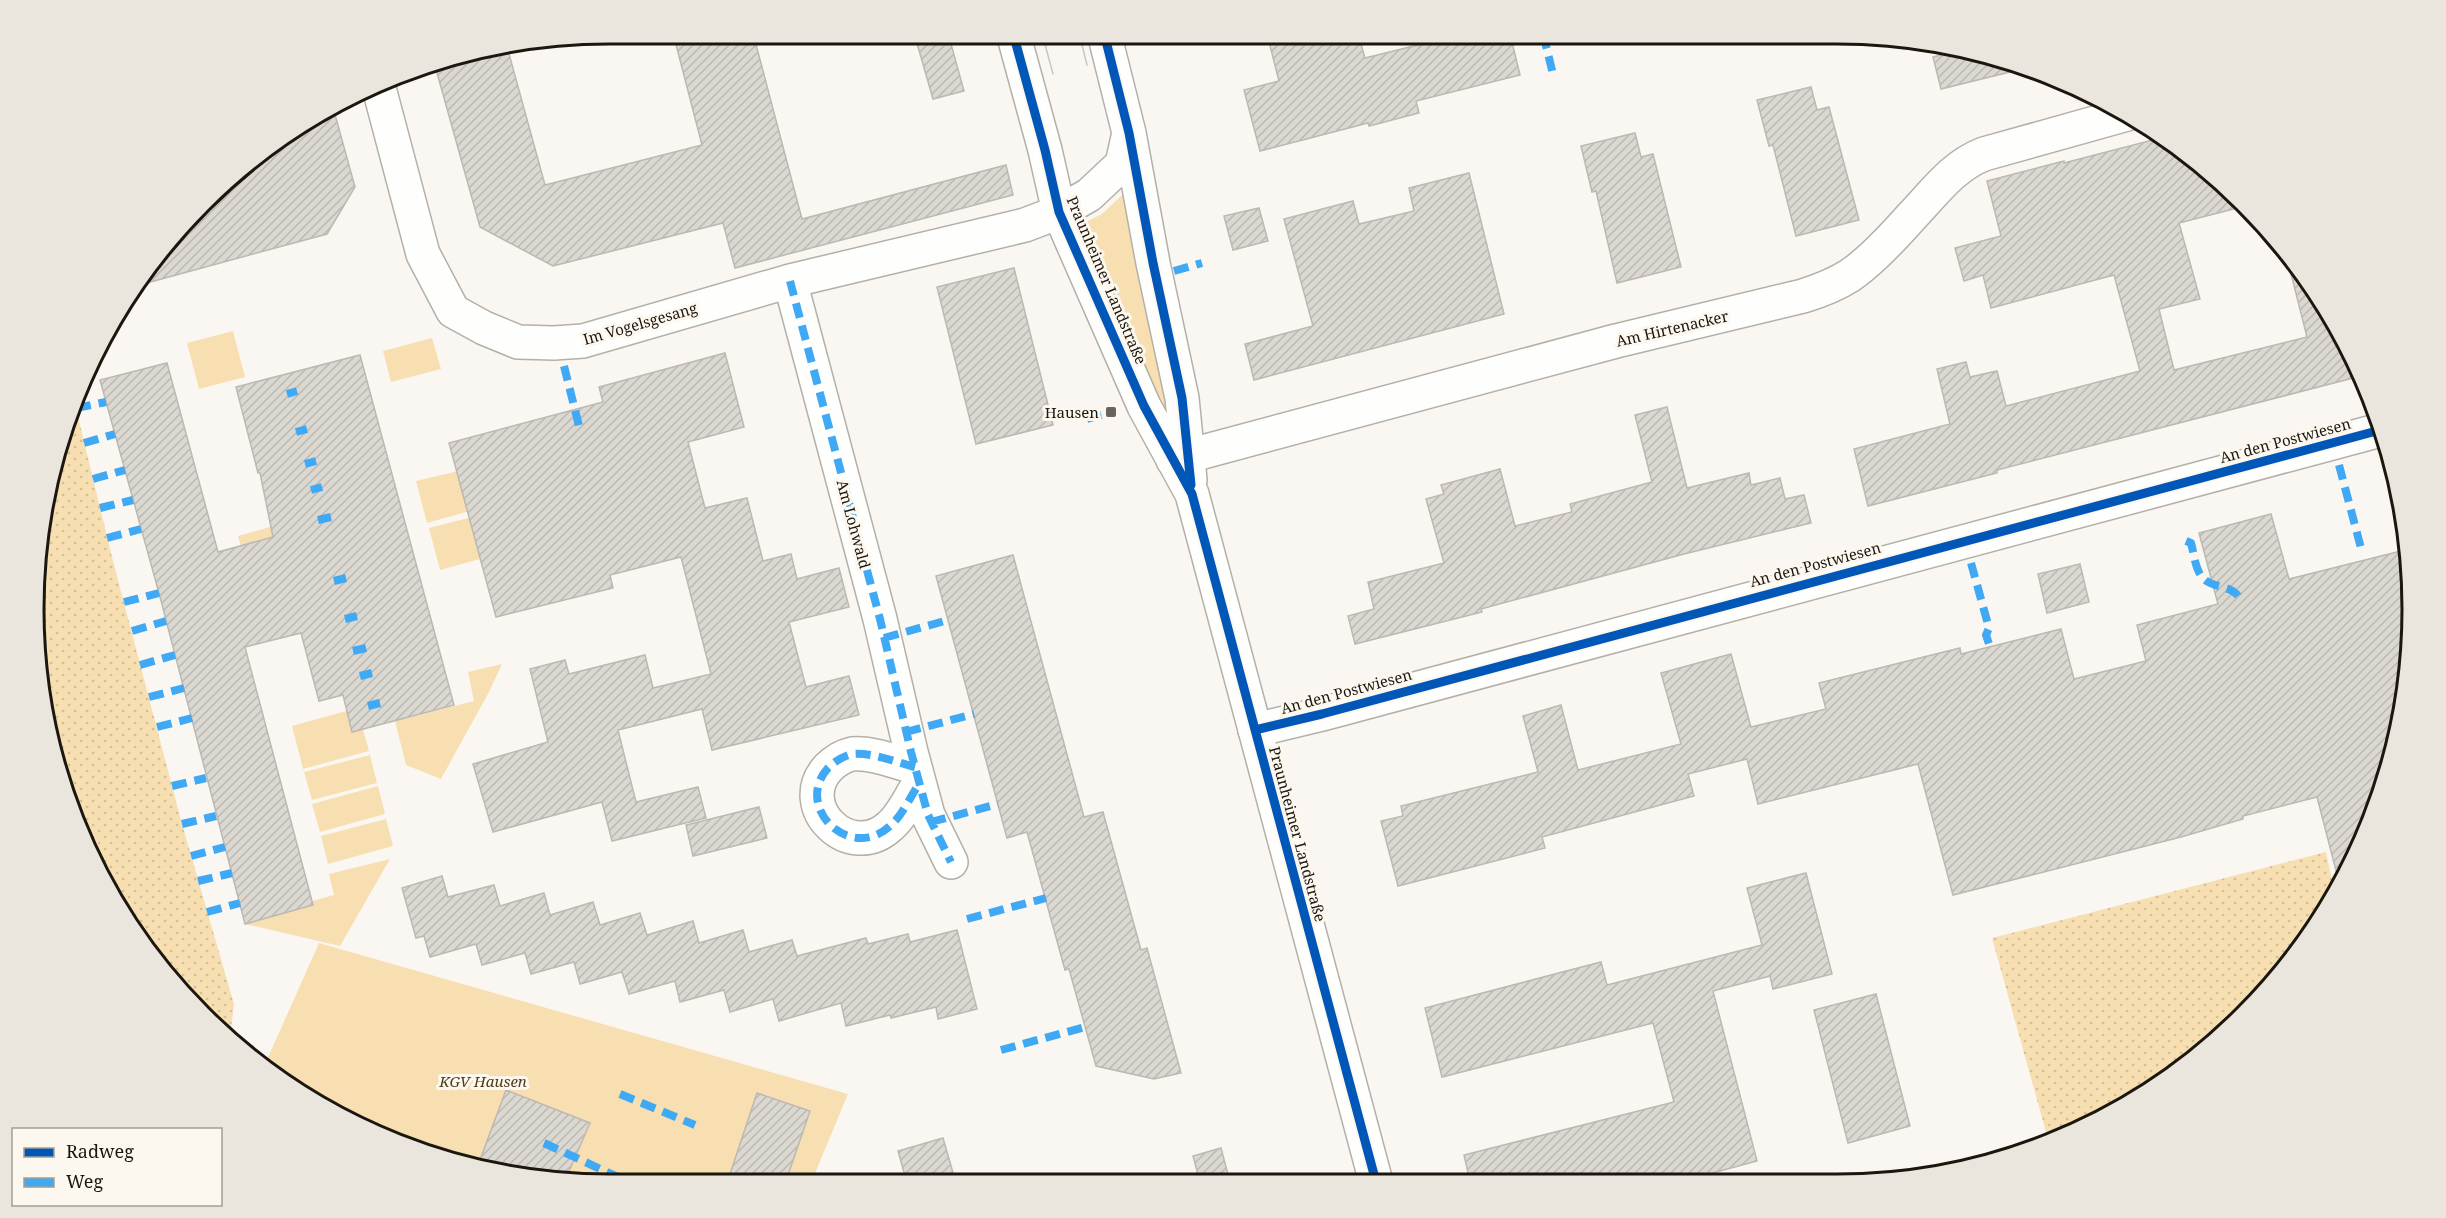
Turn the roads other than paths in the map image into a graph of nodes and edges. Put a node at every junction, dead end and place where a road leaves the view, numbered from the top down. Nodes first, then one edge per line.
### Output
1 (1015, 44) edge
2 (1107, 44) edge
3 (380, 93) edge
4 (2116, 117) edge
5 (1129, 133) junction
6 (1059, 212) junction
7 (790, 281) junction
8 (2373, 432) edge
9 (1181, 458) junction
10 (1255, 730) junction
11 (951, 862) dead end
12 (1374, 1174) edge

1 - 6 street, Praunheimer Landstraße
2 - 5 street, Praunheimer Landstraße
3 - 7 street, Im Vogelsgesang
4 - 9 street, Am Hirtenacker
5 - 6 street, Im Vogelsgesang
5 - 9 street, Praunheimer Landstraße
6 - 7 street, Im Vogelsgesang
6 - 9 street, Praunheimer Landstraße
7 - 11 street, Am Lohwald
8 - 10 street, An den Postwiesen
9 - 10 street, Praunheimer Landstraße
10 - 12 street, Praunheimer Landstraße

